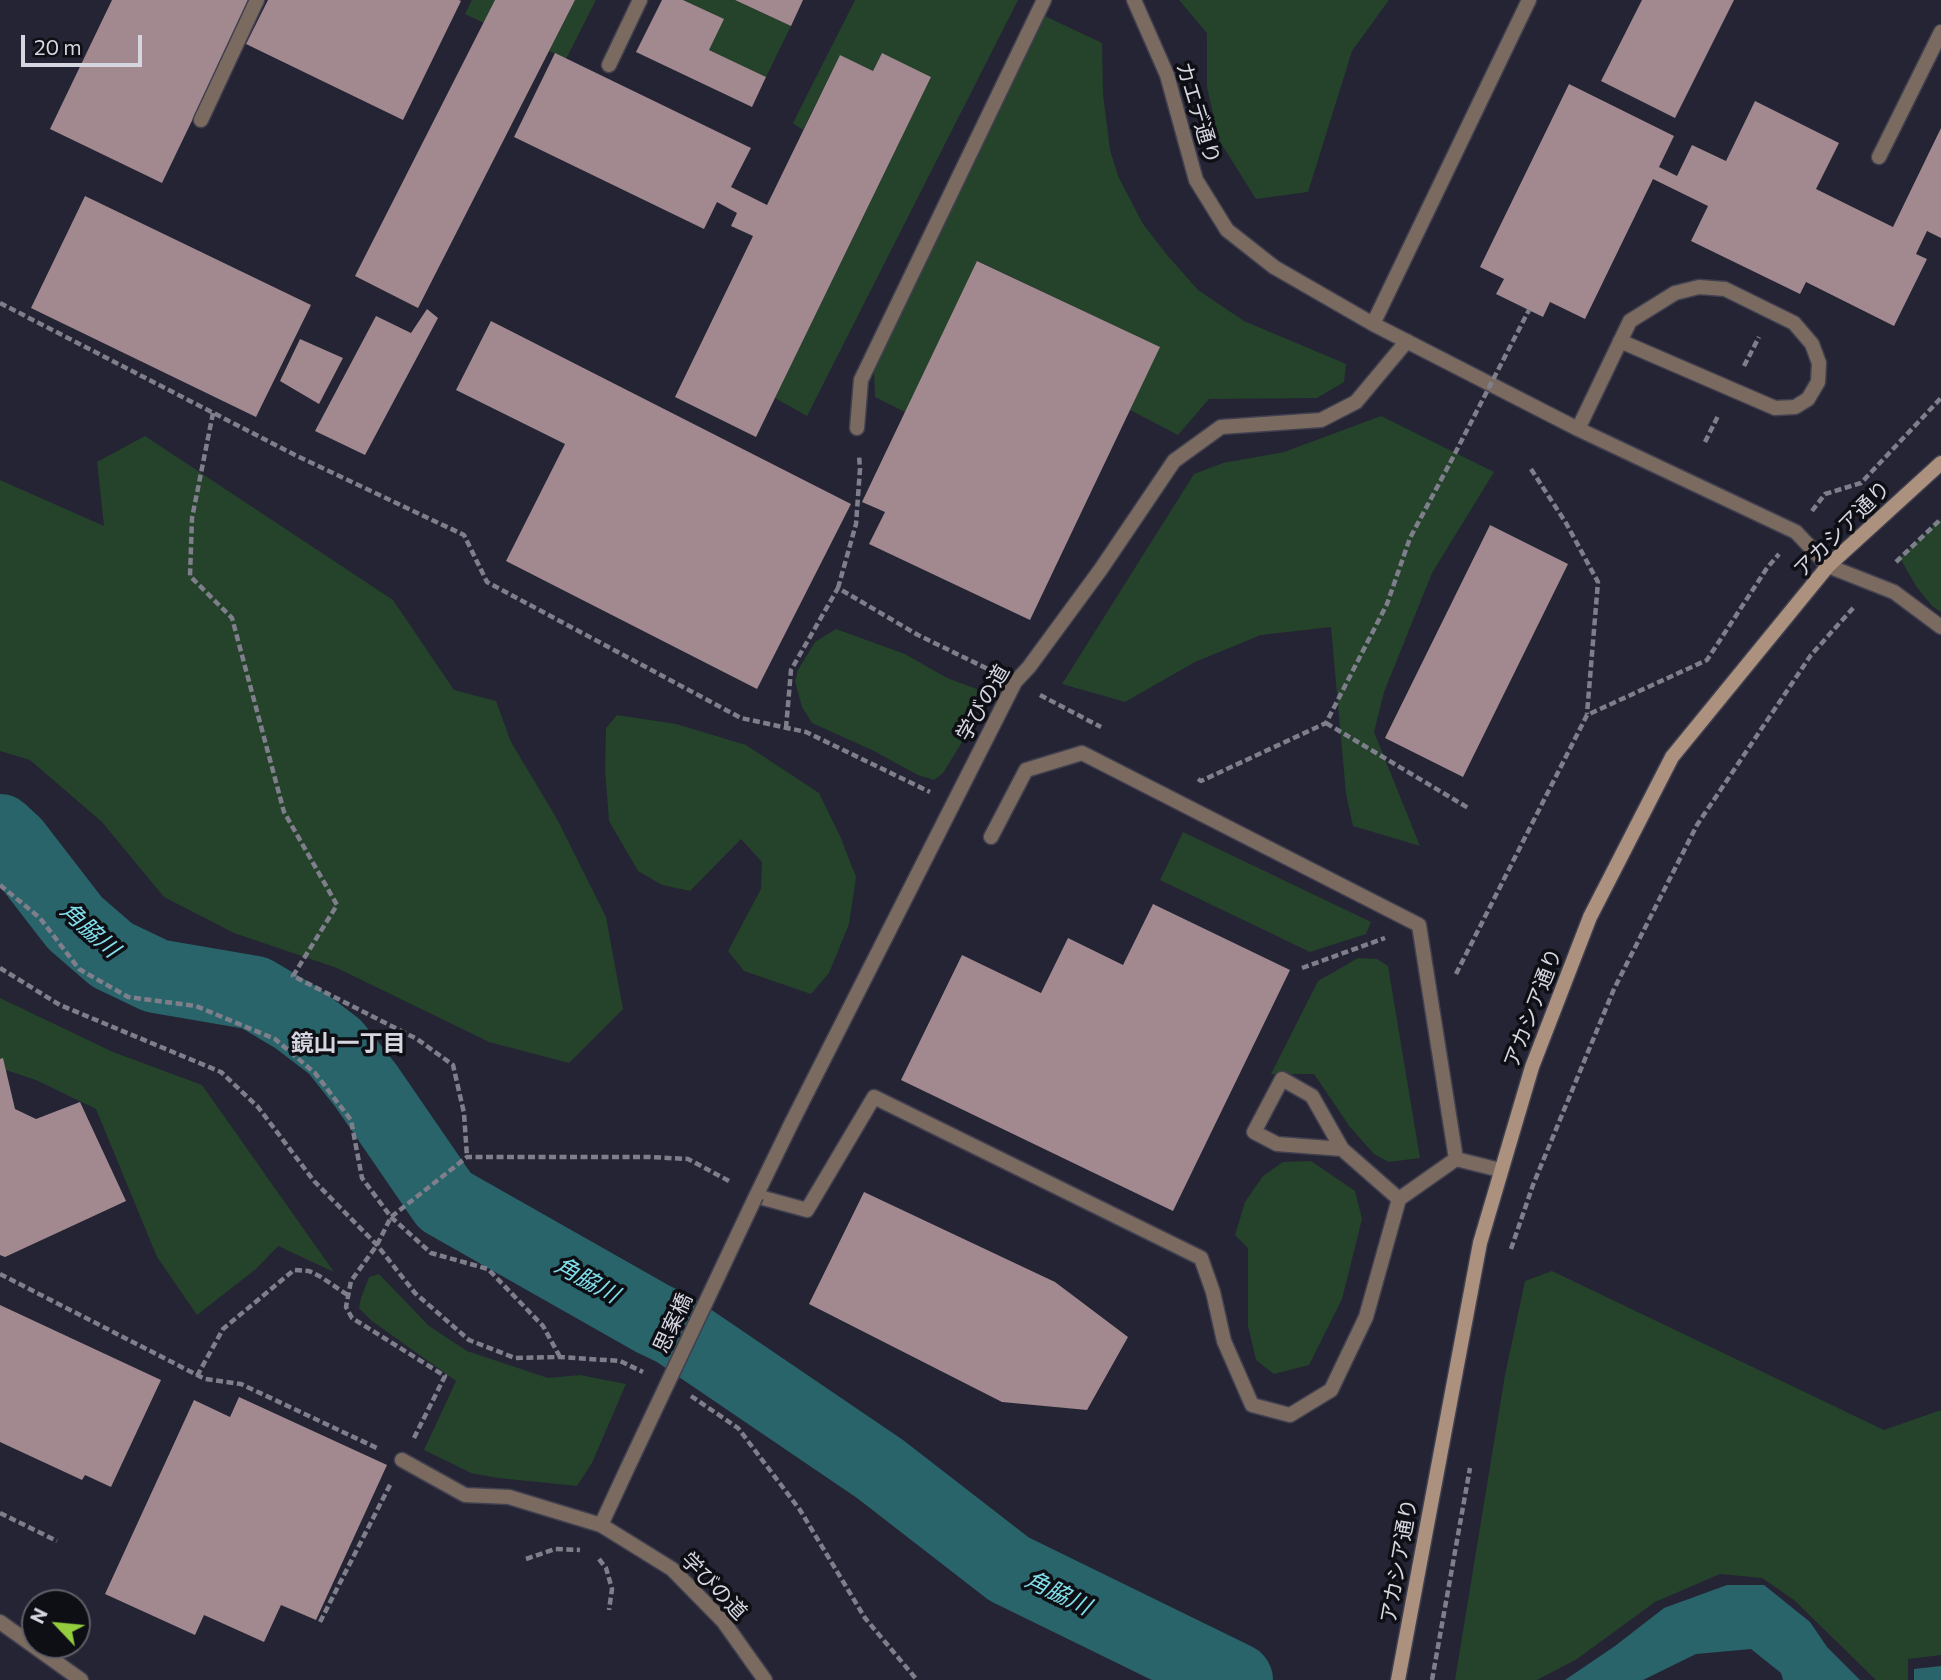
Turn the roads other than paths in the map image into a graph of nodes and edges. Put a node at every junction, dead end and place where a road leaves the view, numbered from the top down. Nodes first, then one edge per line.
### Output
1 (257, 0) edge
2 (640, 0) edge
3 (1044, 0) edge
4 (1134, 0) edge
5 (1529, 0) edge
6 (1941, 32) edge
7 (609, 65) dead end
8 (201, 120) dead end
9 (1880, 157) dead end
10 (1373, 324) junction
11 (1408, 341) junction
12 (1620, 341) junction
13 (857, 428) road end
14 (1578, 429) junction
15 (1941, 463) edge
16 (1828, 566) junction
17 (1941, 628) edge
18 (991, 836) dead end
19 (1342, 1149) junction
20 (1456, 1159) junction
21 (1500, 1170) junction
22 (756, 1196) junction
23 (1399, 1199) junction
24 (402, 1460) road end
25 (600, 1525) junction
26 (0, 1622) edge
27 (81, 1680) edge
28 (765, 1680) edge
29 (1398, 1680) edge

1 - 8 street
2 - 7 street
3 - 13 street
4 - 10 street, カエデ通り
5 - 10 street
6 - 9 street
10 - 11 street, カエデ通り
11 - 14 street, カエデ通り
11 - 22 street, 学びの道
12 - 12 street
12 - 14 street
14 - 16 street, カエデ通り
15 - 16 street, アカシア通り
16 - 17 street
16 - 21 street, アカシア通り
18 - 20 street
19 - 19 street
19 - 23 street
20 - 21 street
20 - 23 street
21 - 29 street, アカシア通り
22 - 23 street
22 - 25 street, 思案橋, bridge
24 - 25 street, 学びの道
25 - 28 street, 学びの道
26 - 27 street

